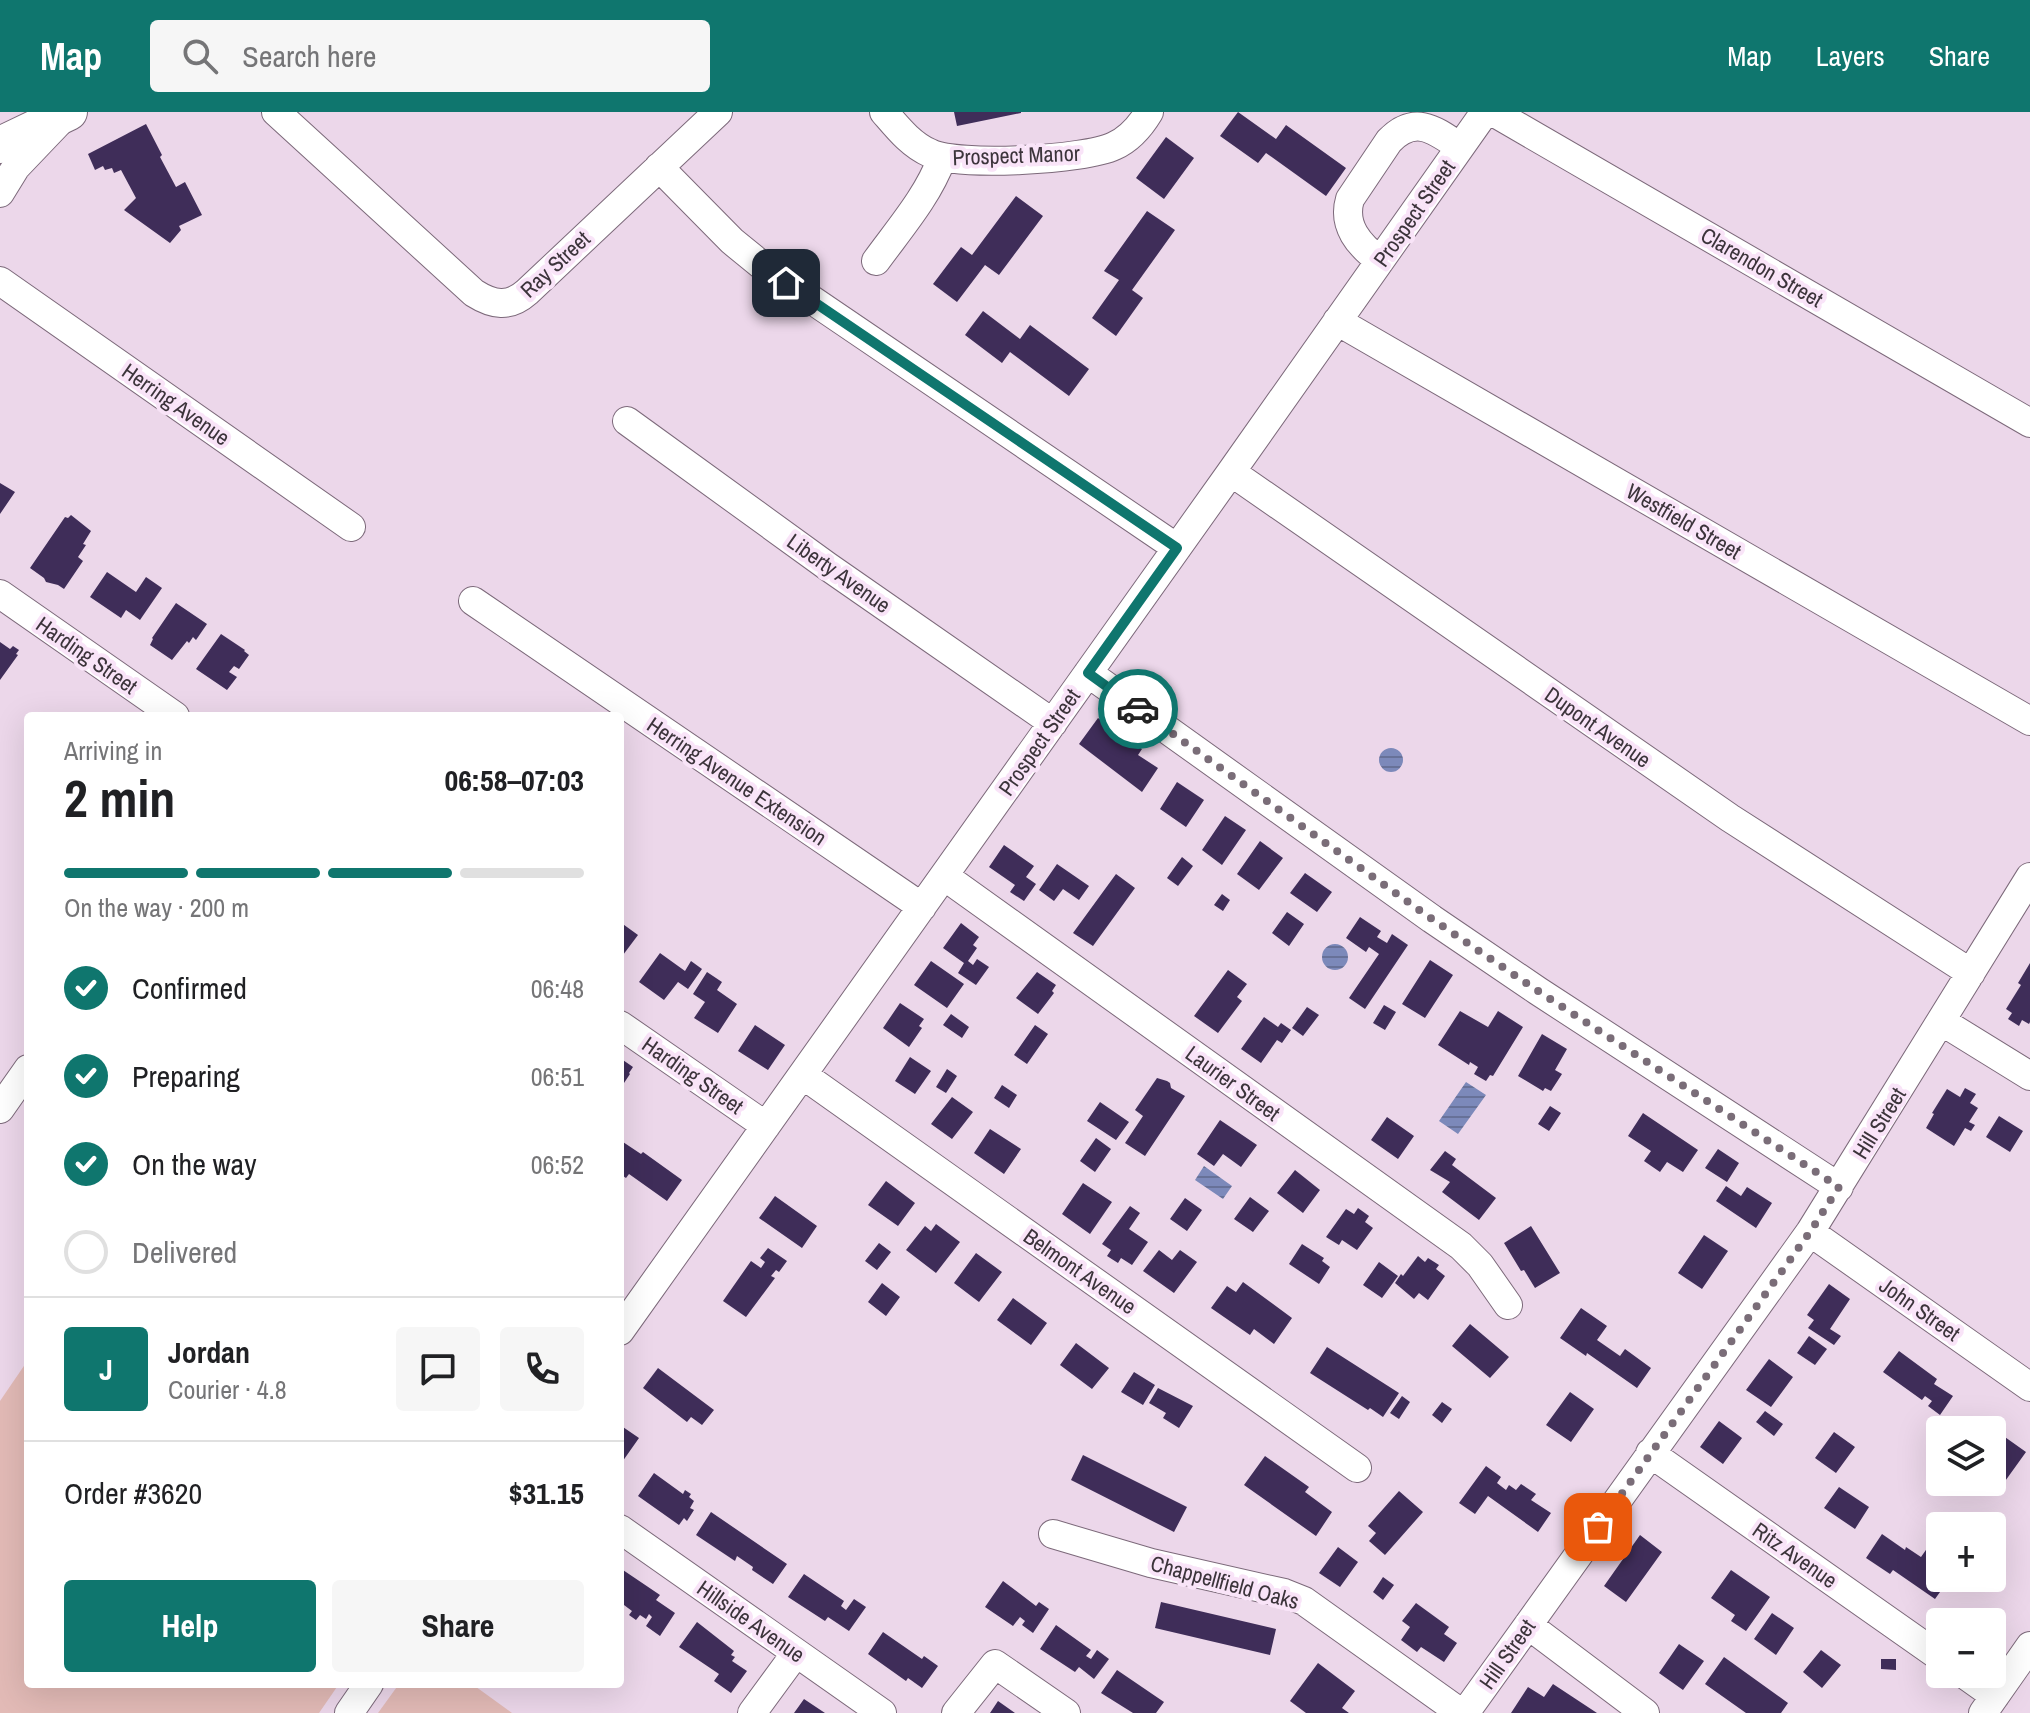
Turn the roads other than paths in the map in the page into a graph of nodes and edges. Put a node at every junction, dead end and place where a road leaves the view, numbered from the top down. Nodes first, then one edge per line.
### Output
1 (69, 112) edge
2 (276, 112) edge
3 (718, 112) edge
4 (884, 112) edge
5 (1149, 112) edge
6 (1485, 112) edge
7 (1493, 112) edge
8 (0, 145) edge
9 (1460, 147) junction
10 (942, 158) junction
11 (659, 167) junction
12 (0, 193) edge
13 (876, 261) dead end
14 (1380, 261) junction
15 (0, 281) edge
16 (1337, 321) junction
17 (627, 421) dead end
18 (2030, 423) edge
19 (1231, 472) junction
20 (351, 527) dead end
21 (1177, 548) junction
22 (0, 594) edge
23 (473, 601) dead end
24 (1088, 673) junction
25 (169, 712) edge
26 (2030, 721) edge
27 (1053, 723) junction
28 (944, 876) junction
29 (2030, 877) edge
30 (922, 907) junction
31 (1971, 973) junction
32 (1941, 1021) junction
33 (624, 1028) edge
34 (24, 1075) edge
35 (803, 1075) junction
36 (2030, 1076) edge
37 (0, 1109) edge
38 (766, 1126) junction
39 (1839, 1187) junction
40 (1810, 1232) junction
41 (1508, 1305) dead end
42 (624, 1325) edge
43 (2030, 1387) edge
44 (1650, 1453) junction
45 (1357, 1468) dead end
46 (624, 1532) edge
47 (1053, 1534) dead end
48 (1528, 1625) junction
49 (2030, 1646) edge
50 (1926, 1647) edge
51 (796, 1653) junction
52 (366, 1688) edge
53 (1975, 1688) edge
54 (1989, 1705) edge
55 (349, 1713) edge
56 (752, 1713) edge
57 (882, 1713) edge
58 (956, 1713) edge
59 (1066, 1713) edge
60 (1463, 1713) edge
61 (1645, 1713) edge

1 - 8 main road
1 - 12 street
2 - 11 street, Ray Street
3 - 11 street, Ray Street
4 - 10 street, Prospect Manor
5 - 10 street, Prospect Manor
6 - 9 street, Prospect Street
7 - 18 street, Clarendon Street
9 - 14 street, Prospect Street
9 - 14 street
10 - 13 street
11 - 21 street
14 - 16 street, Prospect Street
15 - 20 street, Herring Avenue
16 - 19 street, Prospect Street
16 - 26 street, Westfield Street
17 - 27 street, Liberty Avenue
19 - 21 street, Prospect Street
19 - 31 street, Dupont Avenue
21 - 24 street, Prospect Street
22 - 25 street, Harding Street
23 - 30 street, Herring Avenue Extension
24 - 27 street, Prospect Street
24 - 39 street
27 - 28 street, Prospect Street
28 - 30 street, Prospect Street
28 - 41 street, Laurier Street
29 - 31 street, Hill Street
30 - 35 street, Prospect Street
31 - 32 street, Hill Street
32 - 36 street
32 - 39 street, Hill Street
33 - 38 street, Harding Street
34 - 37 street
35 - 38 street, Prospect Street
35 - 45 street, Belmont Avenue
38 - 42 street, Prospect Street
39 - 40 street, Hill Street
40 - 43 street, John Street
40 - 44 street, Hill Street
44 - 48 street, Hill Street
44 - 50 street, Ritz Avenue
46 - 51 street, Hillside Avenue
47 - 60 street, Chappellfield Oaks
48 - 60 street, Hill Street
48 - 61 street
49 - 54 street
51 - 56 street
51 - 57 street, Hillside Avenue
52 - 55 street
53 - 54 street
58 - 59 street

